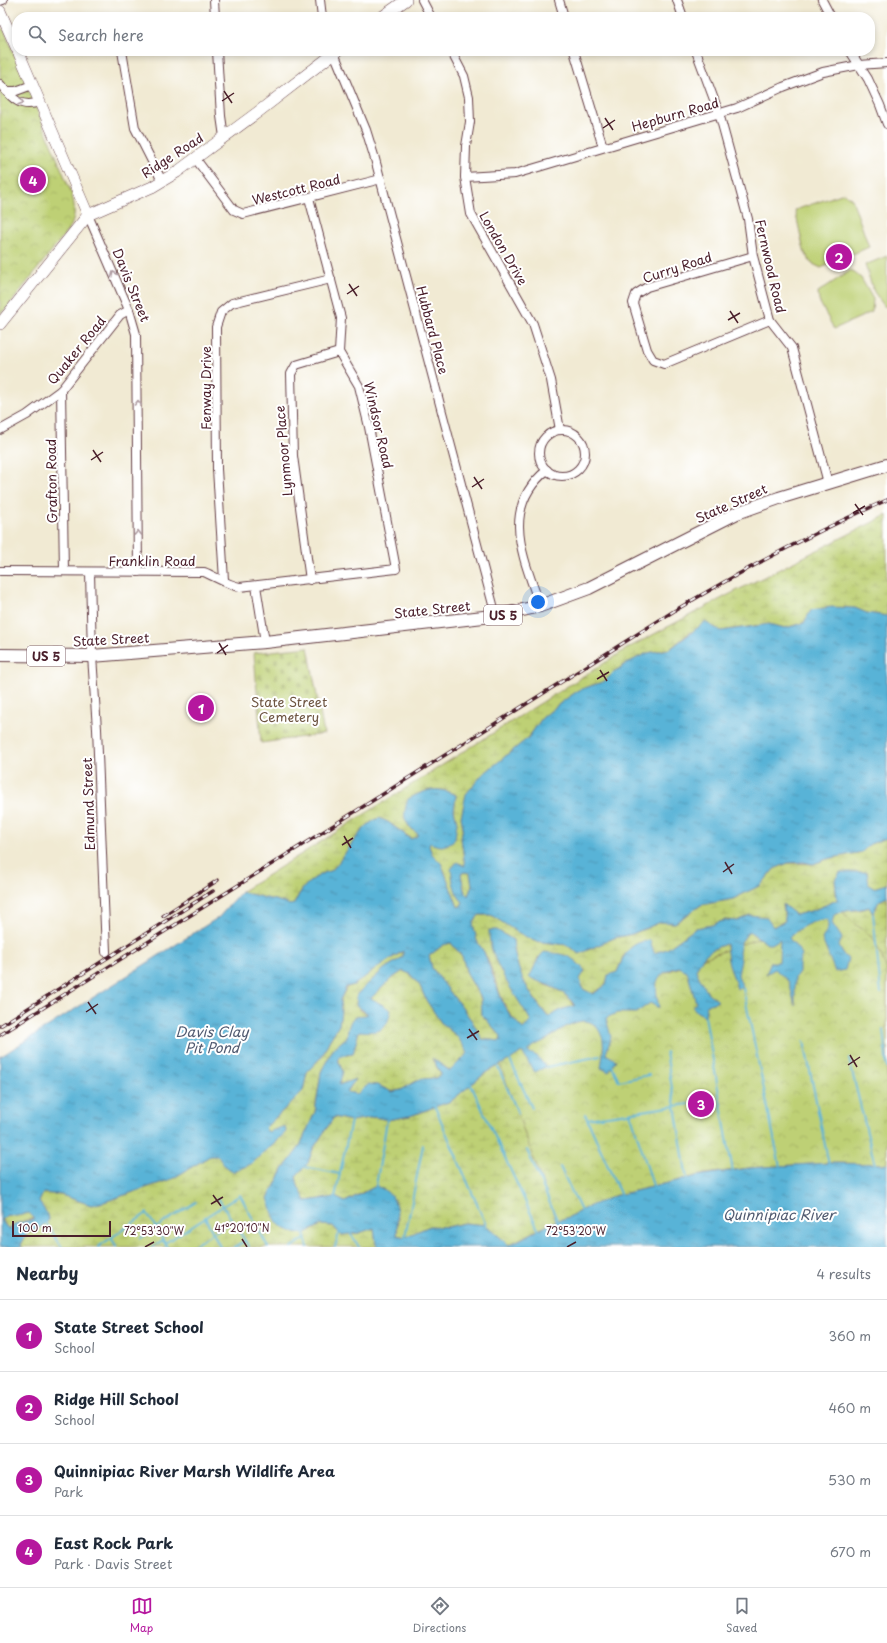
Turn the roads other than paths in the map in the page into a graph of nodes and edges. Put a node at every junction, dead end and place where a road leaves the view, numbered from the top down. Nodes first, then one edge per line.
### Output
1 (214, 0) edge
2 (320, 0) edge
3 (406, 0) edge
4 (422, 0) edge
5 (559, 0) edge
6 (677, 0) edge
7 (822, 0) edge
8 (0, 10) edge
9 (215, 12) edge
10 (321, 12) edge
11 (389, 12) edge
12 (428, 12) edge
13 (563, 12) edge
14 (681, 12) edge
15 (828, 12) edge
16 (12, 38) edge
17 (20, 56) edge
18 (123, 56) edge
19 (217, 56) edge
20 (328, 56) edge
21 (333, 56) edge
22 (455, 56) edge
23 (576, 56) edge
24 (698, 56) edge
25 (853, 56) edge
26 (887, 63) edge
27 (859, 65) junction
28 (32, 86) junction
29 (3, 87) edge
30 (39, 102) junction
31 (718, 113) junction
32 (887, 124) edge
33 (224, 137) junction
34 (603, 147) junction
35 (195, 158) junction
36 (466, 177) junction
37 (381, 180) junction
38 (162, 181) junction
39 (309, 198) junction
40 (88, 215) junction
41 (753, 256) junction
42 (331, 279) junction
43 (129, 310) junction
44 (770, 320) junction
45 (0, 324) edge
46 (339, 352) junction
47 (61, 390) junction
48 (0, 430) edge
49 (560, 430) junction
50 (887, 465) edge
51 (547, 470) junction
52 (828, 483) junction
53 (396, 569) joint
54 (0, 571) edge
55 (64, 571) junction
56 (90, 572) junction
57 (138, 572) junction
58 (224, 580) junction
59 (310, 580) junction
60 (256, 586) junction
61 (540, 606) junction
62 (496, 616) junction
63 (265, 642) junction
64 (0, 655) edge
65 (92, 656) junction
66 (106, 952) dead end

1 - 9 street
2 - 10 street
3 - 11 main road
4 - 12 street
5 - 13 street
6 - 14 street
7 - 15 street
8 - 16 main road, Davis Street
17 - 28 main road, Davis Street
18 - 38 street
19 - 33 street
20 - 33 main road, Ridge Road
21 - 37 street, Hubbard Place
22 - 36 street, London Drive
23 - 34 street
24 - 31 street, Fernwood Road
25 - 27 street
26 - 27 street, Hepburn Road
27 - 31 street, Hepburn Road
27 - 32 street
28 - 29 street
28 - 30 main road, Davis Street
29 -> 30 street
30 - 40 main road, Davis Street
31 - 34 street, Hepburn Road
31 - 41 street, Fernwood Road
33 - 35 main road, Ridge Road
34 - 36 street, Hepburn Road
35 - 38 main road, Ridge Road
35 - 39 street, Westcott Road
36 - 49 street, London Drive
37 - 39 street, Westcott Road
37 - 62 street, Hubbard Place
38 - 40 main road, Ridge Road
39 - 42 street
43 -> 40 street, Davis Street
40 - 45 main road, Ridge Road
41 - 44 street, Fernwood Road
41 - 44 street, Curry Road
42 - 46 street
42 - 58 street, Fenway Drive
43 - 47 street, Quaker Road
57 -> 43 street, Davis Street
44 - 52 street, Fernwood Road
46 - 53 street, Windsor Road
46 - 59 street, Lynmoor Place
47 - 48 street, Quaker Road
47 - 55 street, Grafton Road
49 - 51 street
49 - 51 street
50 - 52 main road, State Street / US 5
51 - 61 street
52 - 61 main road, State Street / US 5
53 - 59 street, Franklin Road
54 - 55 street, Franklin Road
55 - 56 street, Franklin Road
56 - 57 street, Franklin Road
56 - 65 street, Edmund Street
57 - 58 street, Franklin Road
58 - 60 street, Franklin Road
59 - 60 street, Franklin Road
60 - 63 street
61 - 62 main road, State Street / US 5
62 - 63 main road, State Street / US 5
63 - 65 main road, State Street / US 5
64 - 65 main road, State Street / US 5
65 - 66 street, Edmund Street

